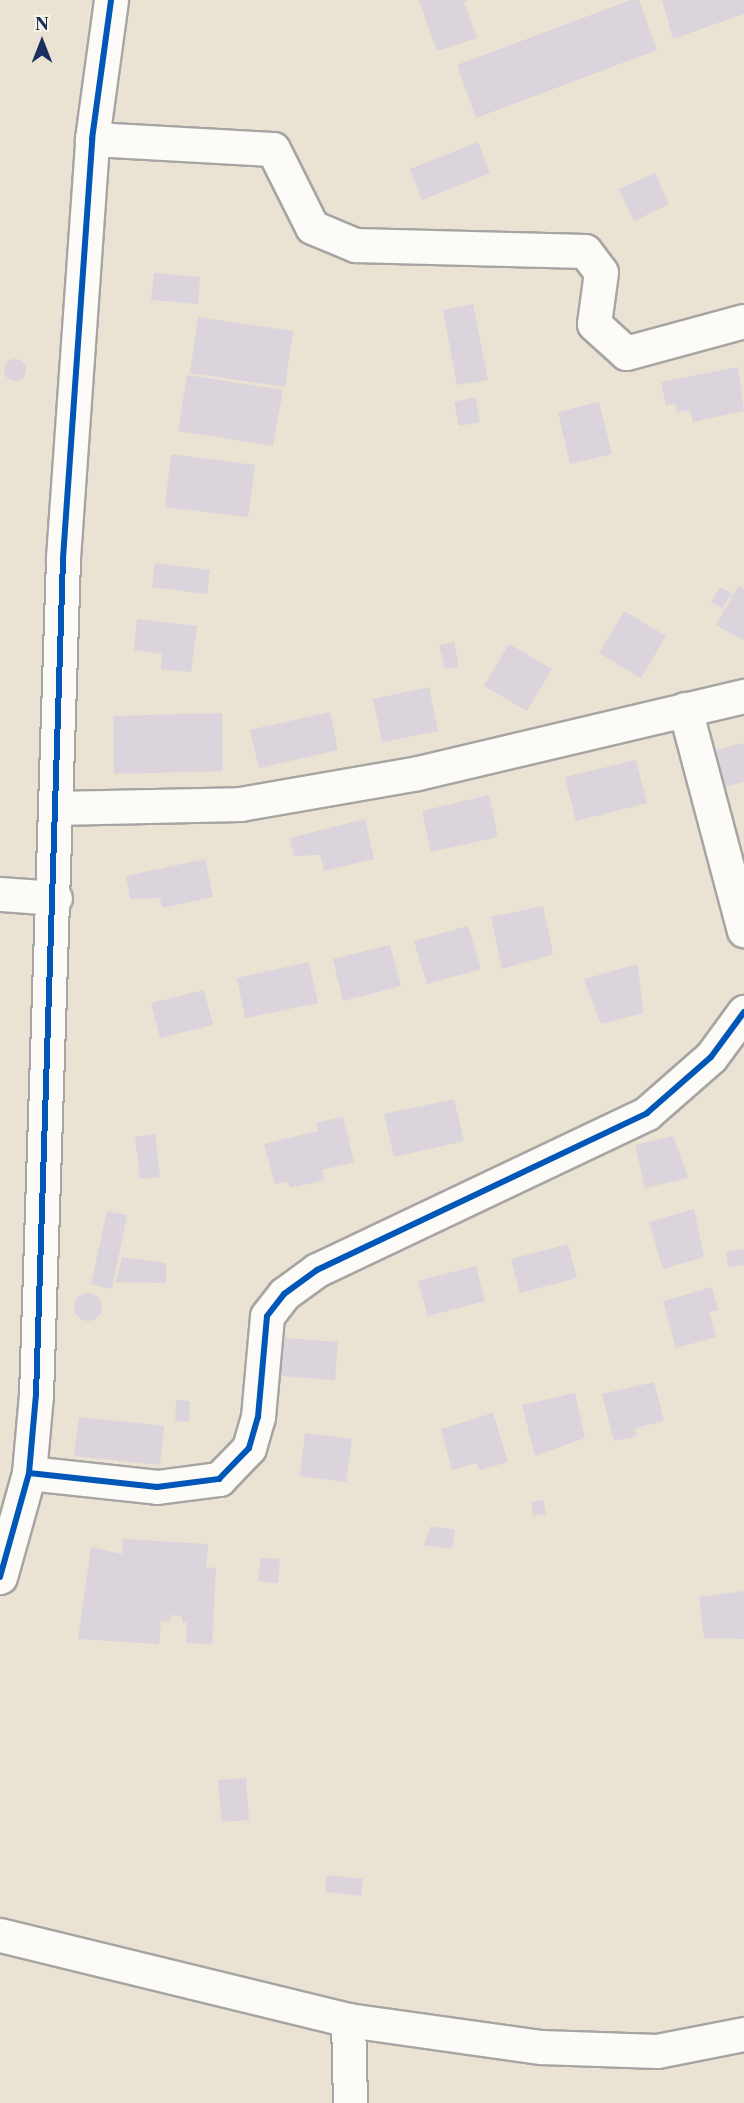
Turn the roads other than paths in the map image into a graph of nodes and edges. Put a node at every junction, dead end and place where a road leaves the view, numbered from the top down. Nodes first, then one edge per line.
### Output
1 (111, 0) edge
2 (92, 139) junction
3 (744, 321) edge
4 (744, 696) edge
5 (685, 709) junction
6 (55, 808) junction
7 (0, 894) edge
8 (55, 898) junction
9 (744, 930) edge
10 (744, 1012) edge
11 (29, 1473) junction
12 (0, 1577) edge
13 (0, 1935) edge
14 (348, 2020) junction
15 (744, 2034) edge
16 (350, 2103) edge

1 - 2 street
2 - 3 street
2 - 6 street
4 - 5 street
5 - 6 street
5 - 9 street
6 - 8 street
7 - 8 street
8 - 11 street
10 - 11 street
11 - 12 street
13 - 14 street
14 - 15 street
14 - 16 street

